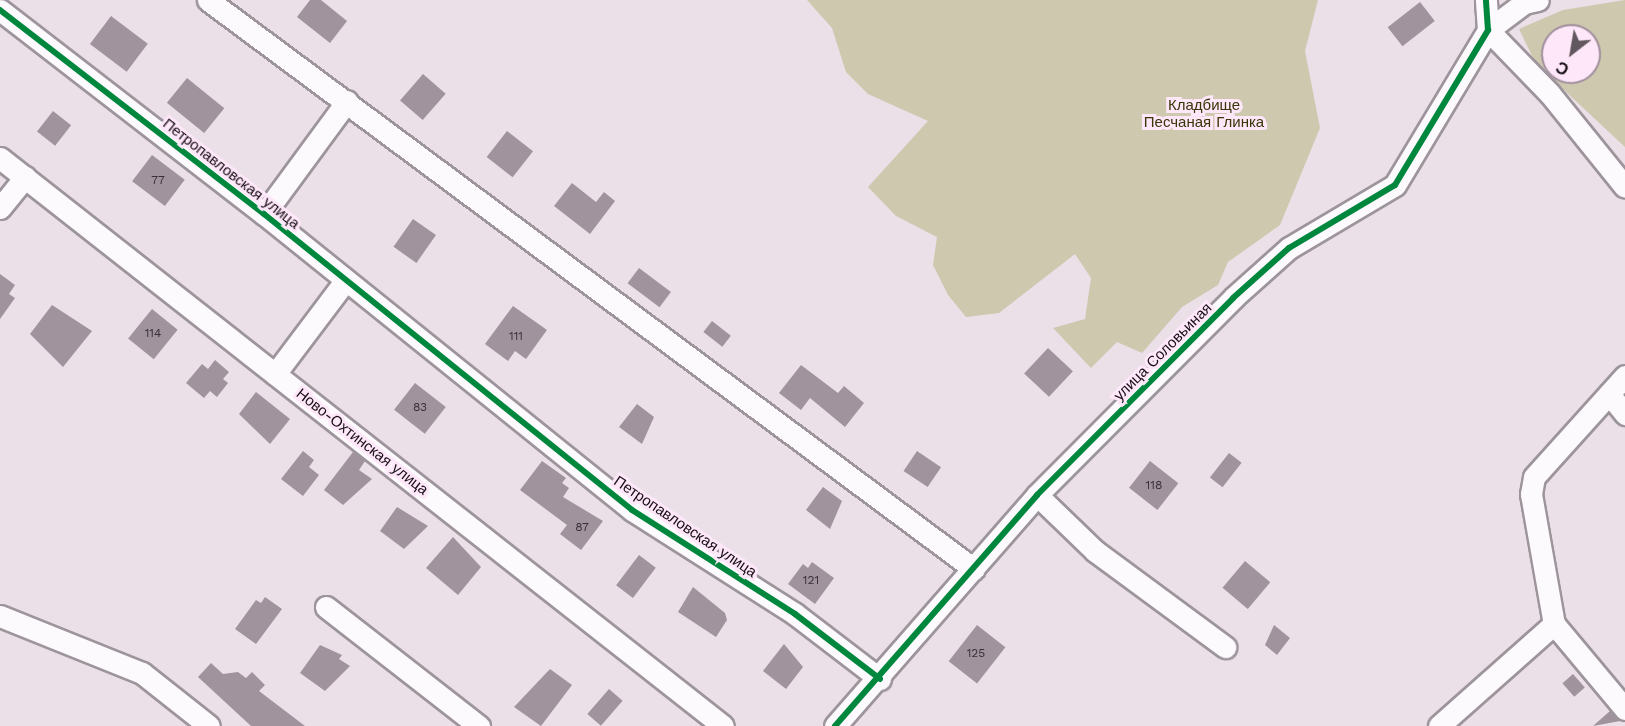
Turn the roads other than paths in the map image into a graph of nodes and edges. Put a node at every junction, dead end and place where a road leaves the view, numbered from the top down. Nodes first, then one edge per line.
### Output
1 (208, 0) edge
2 (1486, 0) edge
3 (1538, 0) edge
4 (0, 10) edge
5 (1488, 30) junction
6 (347, 101) junction
7 (0, 158) edge
8 (25, 177) junction
9 (1625, 187) edge
10 (0, 208) edge
11 (264, 214) junction
12 (345, 281) junction
13 (275, 374) junction
14 (1625, 376) edge
15 (1609, 394) junction
16 (1625, 414) edge
17 (1037, 495) junction
18 (974, 569) junction
19 (326, 608) dead end
20 (0, 616) edge
21 (1554, 624) junction
22 (1225, 647) dead end
23 (880, 679) junction
24 (1625, 709) edge
25 (209, 726) edge
26 (479, 726) edge
27 (723, 726) edge
28 (835, 726) edge
29 (1439, 726) edge

1 - 6 street
2 - 5 street
3 - 5 street
4 - 11 street, Петропавловская улица
5 - 9 street
5 - 17 street, улица Соловьиная
6 - 11 street
6 - 18 street
7 - 8 street, Ново-Охтинская улица
8 - 10 street
8 - 13 street, Ново-Охтинская улица
11 - 12 street, Петропавловская улица
12 - 13 street
12 - 23 street, Петропавловская улица
13 - 27 street, Ново-Охтинская улица
14 - 15 street
15 - 16 street
15 - 21 street
17 - 18 street, улица Соловьиная
17 - 22 street
18 - 23 street, улица Соловьиная
19 - 26 street
20 - 25 street
21 - 24 street
21 - 29 street
23 - 28 street, улица Соловьиная

